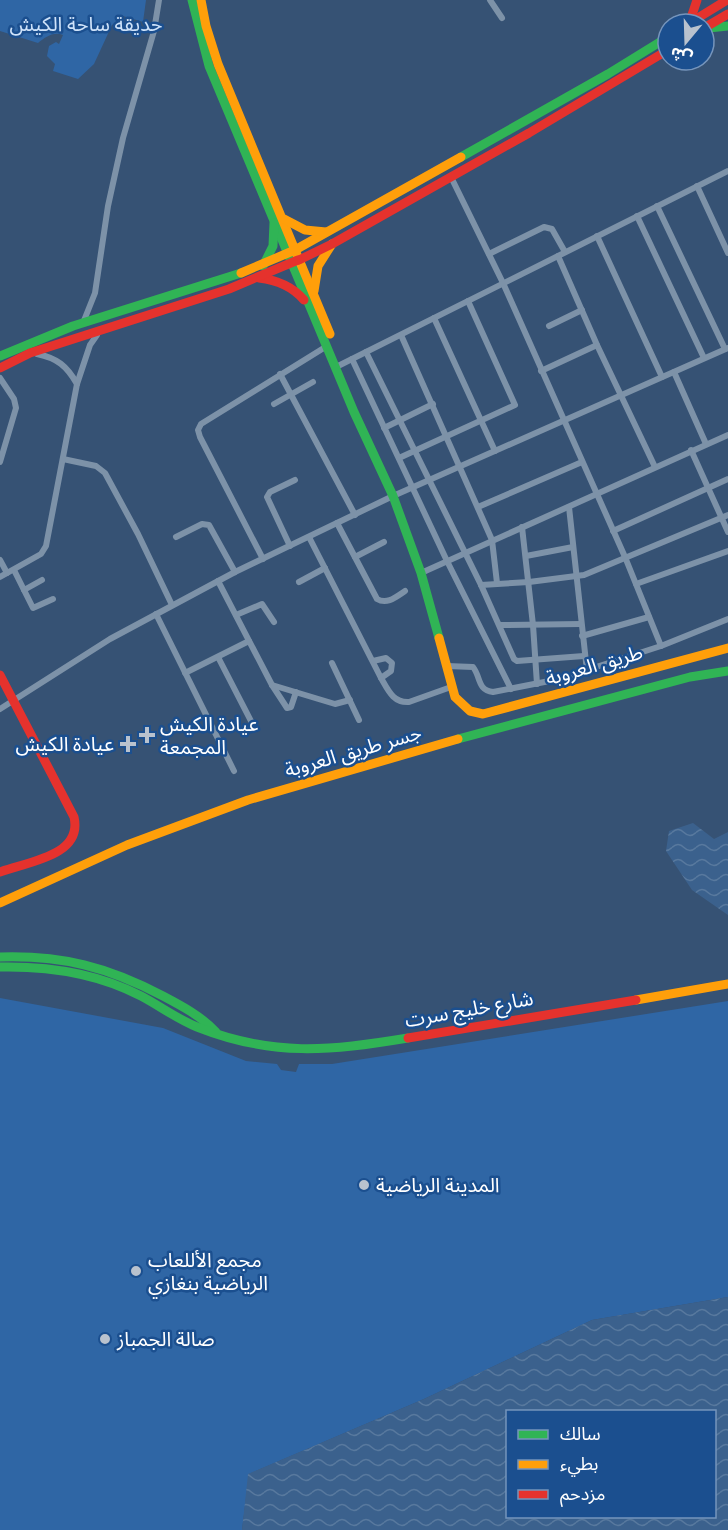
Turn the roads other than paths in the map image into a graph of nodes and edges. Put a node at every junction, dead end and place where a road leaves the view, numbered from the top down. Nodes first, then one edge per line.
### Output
1 (159, 0) edge
2 (192, 0) edge
3 (201, 0) edge
4 (499, 0) edge
5 (491, 2) edge
6 (502, 18) dead end
7 (656, 44) edge
8 (656, 57) edge
9 (728, 171) edge
10 (451, 177) junction
11 (697, 186) junction
12 (657, 206) junction
13 (637, 216) junction
14 (278, 220) junction
15 (332, 231) junction
16 (597, 236) junction
17 (332, 244) junction
18 (565, 252) junction
19 (728, 253) edge
20 (489, 254) junction
21 (294, 256) junction
22 (558, 256) junction
23 (263, 266) junction
24 (258, 278) junction
25 (503, 283) junction
26 (314, 296) junction
27 (468, 301) junction
28 (308, 306) junction
29 (582, 310) junction
30 (434, 318) junction
31 (82, 325) junction
32 (549, 326) dead end
33 (101, 330) junction
34 (401, 334) junction
35 (597, 345) junction
36 (327, 346) junction
37 (726, 349) edge
38 (366, 352) junction
39 (30, 353) junction
40 (0, 356) edge
41 (704, 358) junction
42 (352, 359) junction
43 (339, 366) junction
44 (0, 368) edge
45 (541, 370) junction
46 (674, 372) junction
47 (280, 374) junction
48 (662, 377) junction
49 (0, 378) edge
50 (313, 382) dead end
51 (77, 384) junction
52 (291, 394) junction
53 (621, 395) junction
54 (274, 404) dead end
55 (433, 404) junction
56 (399, 420) junction
57 (481, 421) junction
58 (563, 421) junction
59 (384, 428) junction
60 (447, 435) junction
61 (728, 435) edge
62 (706, 444) junction
63 (691, 450) junction
64 (414, 451) junction
65 (495, 451) junction
66 (399, 458) junction
67 (63, 459) junction
68 (0, 462) edge
69 (582, 462) junction
70 (460, 466) junction
71 (655, 467) junction
72 (728, 479) edge
73 (295, 480) dead end
74 (429, 480) junction
75 (412, 487) junction
76 (708, 488) junction
77 (596, 494) junction
78 (393, 496) junction
79 (478, 507) junction
80 (569, 507) junction
81 (355, 515) junction
82 (725, 516) edge
83 (337, 523) junction
84 (522, 527) junction
85 (613, 531) junction
86 (728, 532) edge
87 (176, 537) dead end
88 (309, 537) junction
89 (492, 540) junction
90 (384, 542) dead end
91 (290, 546) junction
92 (573, 547) junction
93 (728, 551) edge
94 (465, 553) junction
95 (526, 556) junction
96 (355, 557) junction
97 (625, 557) junction
98 (263, 559) junction
99 (0, 560) edge
100 (447, 561) junction
101 (325, 568) junction
102 (14, 570) junction
103 (235, 572) junction
104 (7, 573) junction
105 (421, 573) junction
106 (0, 577) edge
107 (575, 577) junction
108 (42, 580) dead end
109 (218, 581) junction
110 (299, 582) dead end
111 (529, 582) junction
112 (497, 583) junction
113 (636, 584) junction
114 (481, 585) junction
115 (24, 590) junction
116 (405, 591) dead end
117 (53, 599) dead end
118 (172, 605) junction
119 (156, 614) junction
120 (236, 615) junction
121 (649, 617) junction
122 (728, 619) edge
123 (274, 622) dead end
124 (581, 624) junction
125 (500, 625) junction
126 (533, 625) junction
127 (582, 636) junction
128 (249, 641) junction
129 (661, 646) junction
130 (728, 648) edge
131 (584, 656) junction
132 (218, 657) junction
133 (535, 660) junction
134 (373, 661) junction
135 (332, 663) dead end
136 (446, 666) junction
137 (587, 671) junction
138 (728, 671) edge
139 (185, 673) junction
140 (0, 675) edge
141 (381, 678) junction
142 (272, 684) junction
143 (537, 684) junction
144 (451, 687) junction
145 (510, 689) junction
146 (296, 692) junction
147 (13, 700) junction
148 (350, 700) junction
149 (0, 709) edge
150 (359, 720) dead end
151 (254, 727) dead end
152 (234, 771) dead end
153 (0, 872) edge
154 (0, 903) edge
155 (0, 957) edge
156 (0, 967) edge
157 (728, 984) edge
158 (216, 1032) junction

1 - 31 street
2 - 14 main road
3 - 14 main road
4 - 5 street
5 - 6 street
7 - 15 main road
8 - 10 main road
9 - 11 street
10 - 17 main road
10 - 20 street
11 - 12 street
11 - 19 street
12 - 13 street
12 - 37 street
13 - 16 street
13 - 41 street
14 - 15 main road
14 - 21 main road
14 - 23 main road
15 - 21 main road
16 - 18 street
16 - 48 street
17 - 21 main road
17 - 26 main road
18 - 20 street
18 - 22 street
20 - 25 street
21 - 23 main road
21 - 24 main road
21 - 26 main road
21 - 28 main road
22 - 25 street
22 - 29 street
23 - 31 main road
24 - 28 main road
24 - 33 main road
25 - 27 street
25 - 45 street
26 - 43 main road
27 - 30 street
27 - 57 street
28 - 36 main road
29 - 32 street
29 - 35 street
30 - 34 street
30 - 57 street
31 - 40 main road
33 - 39 main road
33 - 51 street
34 - 38 street
34 - 55 street
35 - 45 street
35 - 53 street
36 - 43 main road
36 - 47 street
37 - 41 street
38 - 42 street
38 - 56 street
39 - 44 main road
39 - 51 street
41 - 46 street
42 - 43 street
42 - 59 street
43 - 78 main road
45 - 58 street
46 - 48 street
46 - 62 street
47 - 52 street
47 - 98 street
48 - 53 street
49 - 68 street
50 - 52 street
51 - 67 street
52 - 54 street
52 - 81 street
53 - 58 street
53 - 71 street
55 - 56 street
55 - 60 street
56 - 59 street
56 - 64 street
57 - 60 street
57 - 65 street
58 - 65 street
58 - 69 street
59 - 66 street
60 - 64 street
60 - 70 street
61 - 62 street
62 - 63 street
63 - 71 street
63 - 76 street
64 - 66 street
64 - 74 street
65 - 70 street
66 - 75 street
67 - 102 street
67 - 118 street
69 - 77 street
69 - 79 street
70 - 74 street
70 - 79 street
71 - 77 street
72 - 76 street
73 - 91 street
74 - 75 street
74 - 94 street
75 - 78 street
75 - 100 street
76 - 82 street
76 - 85 street
77 - 80 street
77 - 85 street
78 - 81 street
78 - 105 main road
79 - 89 street
80 - 84 street
80 - 92 street
81 - 83 street
82 - 86 street
82 - 97 street
83 - 88 street
83 - 96 street
84 - 89 street
84 - 95 street
85 - 97 street
87 - 103 street
88 - 91 street
88 - 101 street
89 - 94 street
89 - 112 street
90 - 96 street
91 - 98 street
92 - 95 street
92 - 107 street
93 - 113 street
94 - 100 street
94 - 114 street
95 - 111 street
96 - 116 street
97 - 107 street
97 - 113 street
98 - 103 street
99 - 104 street
100 - 105 street
100 - 145 street
101 - 110 street
101 - 134 street
102 - 104 street
102 - 115 street
103 - 109 street
104 - 106 street
105 - 136 main road
107 - 111 street
107 - 124 street
108 - 115 street
109 - 118 street
109 - 120 street
111 - 112 street
111 - 126 street
112 - 114 street
113 - 121 street
114 - 125 street
115 - 117 street
118 - 119 street
119 - 139 street
119 - 147 street
120 - 123 street
120 - 128 street
121 - 127 street
121 - 129 street
122 - 129 street
124 - 126 street
124 - 127 street
125 - 126 street
125 - 133 street
126 - 133 street
127 - 131 street
128 - 132 street
128 - 142 street
129 - 137 street
130 - 144 main road, طريق العروبة
131 - 133 street
131 - 137 street
132 - 139 street
132 - 151 street
133 - 143 street
134 - 141 street
134 - 141 street
135 - 148 street
136 - 144 main road
136 - 145 street
137 - 143 street
138 - 154 main road, جسر طريق العروبة
139 - 152 street
140 - 147 main road
141 - 144 street
142 - 146 street
142 - 146 street
143 - 145 street
146 - 148 street
147 - 149 street
147 - 153 main road
148 - 150 street
155 - 158 main road, شارع خليج سرت
156 - 158 main road, شارع خليج سرت
157 - 158 main road, شارع خليج سرت

